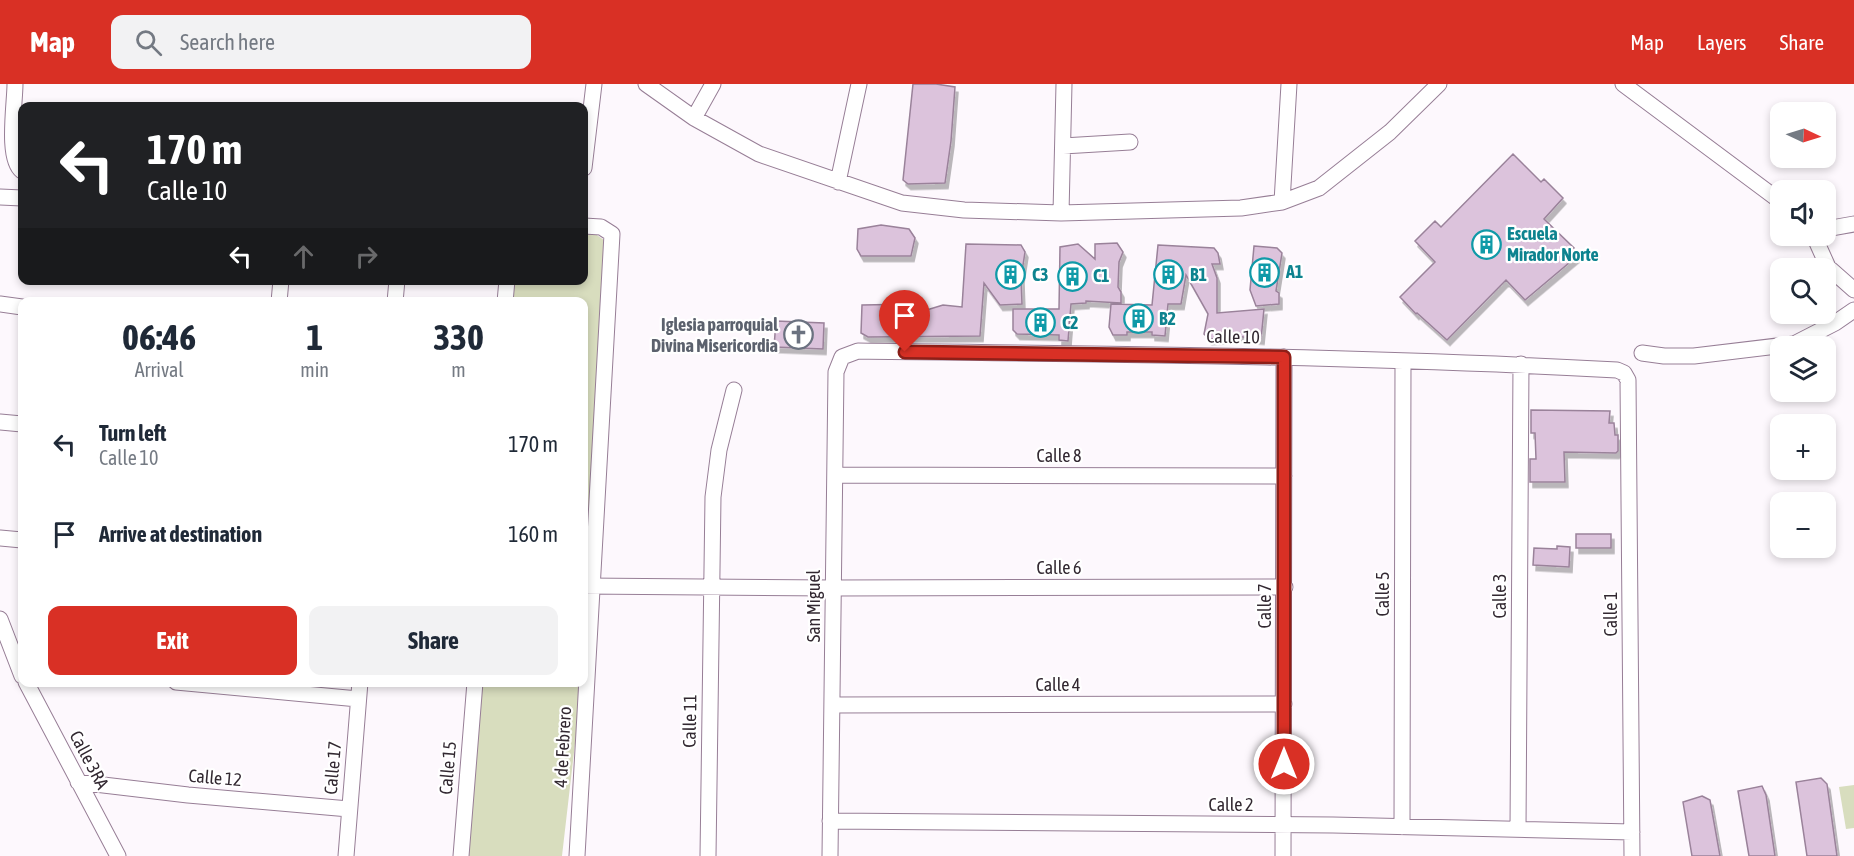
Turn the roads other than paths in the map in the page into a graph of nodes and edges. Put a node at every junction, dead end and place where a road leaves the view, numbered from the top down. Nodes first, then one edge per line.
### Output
1 (15, 84) edge
2 (594, 84) edge
3 (646, 84) edge
4 (713, 84) edge
5 (859, 84) edge
6 (1064, 84) edge
7 (1289, 84) edge
8 (1439, 84) edge
9 (1623, 84) edge
10 (694, 118) junction
11 (588, 142) edge
12 (1130, 142) dead end
13 (1063, 146) junction
14 (18, 166) edge
15 (838, 183) junction
16 (1770, 194) edge
17 (0, 197) edge
18 (18, 198) edge
19 (1282, 202) junction
20 (1061, 213) junction
21 (1854, 224) edge
22 (588, 227) edge
23 (1836, 227) edge
24 (1819, 246) edge
25 (1854, 290) edge
26 (0, 304) edge
27 (18, 306) edge
28 (1854, 310) edge
29 (1641, 353) dead end
30 (842, 357) joint
31 (1284, 357) junction
32 (1403, 360) junction
33 (1521, 364) junction
34 (1624, 373) joint
35 (734, 390) dead end
36 (0, 422) edge
37 (18, 424) edge
38 (835, 475) junction
39 (1284, 476) junction
40 (0, 538) edge
41 (18, 540) edge
42 (588, 586) edge
43 (711, 587) junction
44 (1285, 587) junction
45 (833, 588) junction
46 (0, 619) edge
47 (18, 664) edge
48 (29, 687) edge
49 (230, 687) edge
50 (359, 687) edge
51 (475, 687) edge
52 (584, 687) edge
53 (358, 699) junction
54 (1284, 704) junction
55 (833, 705) junction
56 (78, 782) junction
57 (349, 809) junction
58 (830, 821) junction
59 (1284, 825) junction
60 (1402, 827) junction
61 (1518, 829) junction
62 (1632, 832) junction
63 (118, 856) edge
64 (346, 856) edge
65 (460, 856) edge
66 (577, 856) edge
67 (708, 856) edge
68 (830, 856) edge
69 (1283, 856) edge
70 (1632, 856) edge

1 - 14 street
2 - 11 street
3 - 10 street
4 - 10 street
5 - 15 street
6 - 13 street
7 - 19 street
8 - 19 street
9 - 16 street
10 - 15 street
12 - 13 street
13 - 20 street
15 - 20 street
17 - 18 street
19 - 20 street
21 - 23 street
22 - 42 street, 4 de Febrero
24 - 25 street
26 - 27 street
28 - 29 street
30 - 31 street, Calle 10
30 - 38 street, San Miguel
31 - 32 street, Calle 10
31 - 39 street, Calle 7
32 - 33 street, Calle 10
32 - 60 street, Calle 5
33 - 34 street, Calle 10
33 - 61 street, Calle 3
34 - 62 street, Calle 1
35 - 43 street, Calle 11
36 - 37 street
38 - 39 street, Calle 8
38 - 45 street, San Miguel
39 - 44 street, Calle 7
40 - 41 street
42 - 43 street, Calle 6
43 - 45 street, Calle 6
43 - 67 street, Calle 11
44 - 45 street, Calle 6
44 - 54 street, Calle 7
45 - 55 street, San Miguel
46 - 47 street
48 - 56 street, Calle 3RA
49 - 53 street
50 - 53 street, Calle 17
51 - 65 street, Calle 15
52 - 66 street, 4 de Febrero
53 - 57 street, Calle 17
54 - 55 street, Calle 4
54 - 59 street, Calle 7
55 - 58 street, San Miguel
56 - 57 street, Calle 12
56 - 63 street, Calle 3RA
57 - 64 street, Calle 17
58 - 59 street, Calle 2
58 - 68 street, San Miguel
59 - 60 street, Calle 2
59 - 69 street, Calle 7
60 - 61 street, Calle 2
61 - 62 street, Calle 2
62 - 70 street, Calle 1

